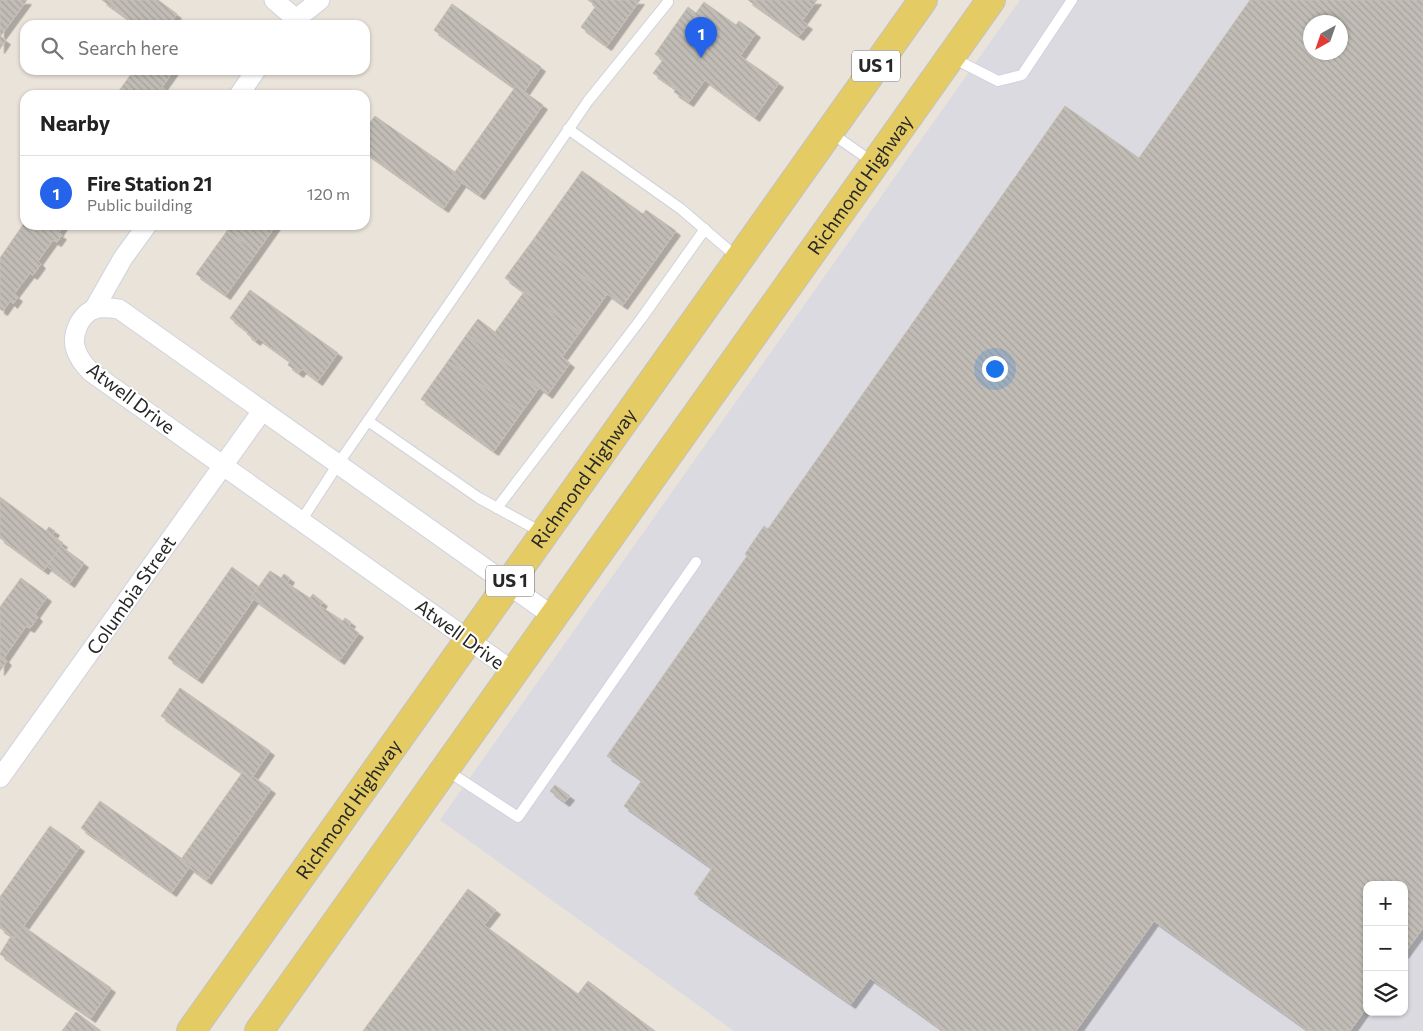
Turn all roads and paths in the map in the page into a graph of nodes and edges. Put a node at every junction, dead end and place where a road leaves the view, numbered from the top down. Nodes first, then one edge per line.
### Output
1 (274, 0) edge
2 (320, 0) edge
3 (922, 0) edge
4 (991, 0) edge
5 (1072, 0) edge
6 (668, 2) dead end
7 (292, 20) edge
8 (296, 20) edge
9 (950, 57) junction
10 (253, 75) edge
11 (242, 90) edge
12 (568, 130) junction
13 (829, 132) junction
14 (875, 164) junction
15 (705, 229) junction
16 (143, 230) edge
17 (739, 259) junction
18 (94, 309) junction
19 (262, 410) junction
20 (368, 421) junction
21 (338, 464) junction
22 (222, 465) junction
23 (497, 508) junction
24 (301, 521) junction
25 (544, 533) junction
26 (696, 562) dead end
27 (508, 585) junction
28 (554, 617) junction
29 (468, 640) junction
30 (514, 672) junction
31 (445, 770) junction
32 (0, 778) edge
33 (191, 1031) edge
34 (259, 1031) edge

1 - 7 street
2 - 8 street
3 - 13 main road, Richmond Highway / US 1
4 - 9 main road, Richmond Highway / US 1
5 - 9 lane
6 - 12 lane
9 - 14 main road, Richmond Highway / US 1
10 - 11 street
12 - 15 lane
12 - 20 lane
13 - 14 lane
13 - 17 main road, Richmond Highway / US 1
14 - 28 main road, Richmond Highway / US 1
15 - 17 lane
15 - 23 lane
16 - 18 street
17 - 25 main road, Richmond Highway / US 1
18 - 19 street
18 - 22 street, Atwell Drive
19 - 21 street
19 - 22 street, Columbia Street
20 - 21 lane
20 - 23 lane
21 - 24 lane
21 - 27 street
22 - 24 street, Atwell Drive
22 - 32 street, Columbia Street
23 - 25 lane
24 - 29 street, Atwell Drive
25 - 27 main road, Richmond Highway / US 1
26 - 31 lane
27 - 28 street
27 - 29 main road, Richmond Highway / US 1
28 - 30 main road, Richmond Highway / US 1
29 - 30 street, Atwell Drive
29 - 33 main road, Richmond Highway / US 1
30 - 31 main road, Richmond Highway / US 1
31 - 34 main road, Richmond Highway / US 1

